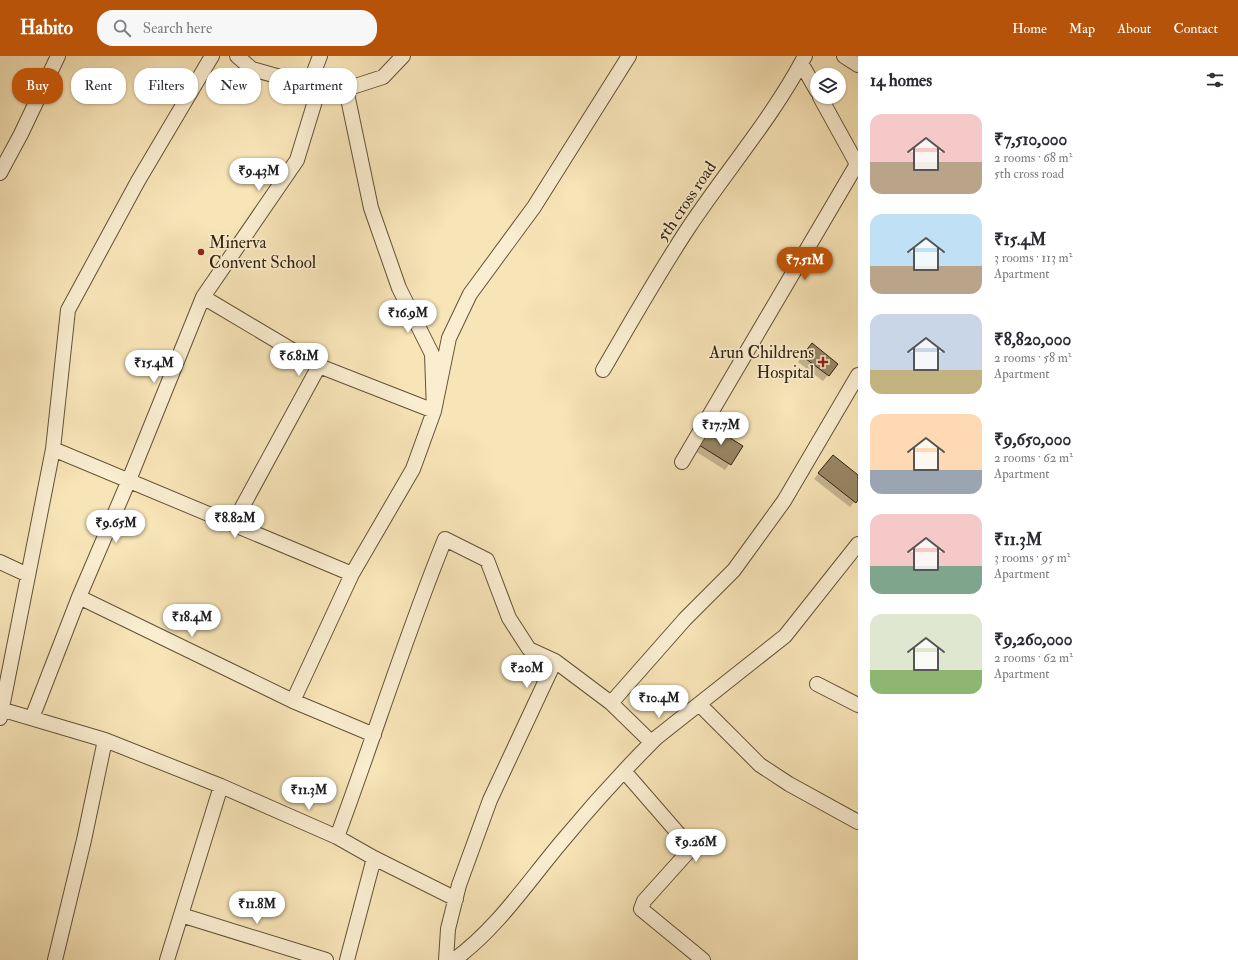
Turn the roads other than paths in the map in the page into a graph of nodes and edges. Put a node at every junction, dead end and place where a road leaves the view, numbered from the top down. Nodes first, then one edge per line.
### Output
1 (58, 56) edge
2 (212, 56) edge
3 (236, 56) edge
4 (320, 56) edge
5 (403, 56) edge
6 (629, 56) edge
7 (844, 56) edge
8 (803, 60) edge
9 (858, 65) edge
10 (318, 68) edge
11 (269, 74) edge
12 (810, 76) edge
13 (357, 85) edge
14 (310, 104) edge
15 (349, 104) edge
16 (824, 104) edge
17 (858, 165) edge
18 (0, 173) edge
19 (202, 297) junction
20 (319, 366) junction
21 (603, 370) dead end
22 (858, 375) edge
23 (434, 410) junction
24 (53, 449) junction
25 (682, 462) dead end
26 (129, 480) junction
27 (233, 524) junction
28 (858, 544) edge
29 (0, 562) edge
30 (352, 574) junction
31 (28, 575) junction
32 (79, 597) junction
33 (555, 661) junction
34 (817, 684) dead end
35 (293, 701) junction
36 (611, 703) junction
37 (698, 704) junction
38 (858, 705) edge
39 (1, 712) edge
40 (32, 718) junction
41 (374, 736) junction
42 (105, 740) junction
43 (654, 740) junction
44 (624, 771) junction
45 (221, 786) junction
46 (858, 822) edge
47 (338, 837) junction
48 (374, 858) junction
49 (456, 899) junction
50 (181, 915) junction
51 (55, 960) edge
52 (167, 960) edge
53 (326, 960) edge
54 (347, 960) edge
55 (446, 960) edge
56 (454, 960) edge
57 (703, 960) edge

1 - 18 street
2 - 24 street
3 - 11 street
4 - 10 street
5 - 13 street
6 - 23 street
7 - 9 street
8 - 12 street
8 - 21 street, 5th cross road
14 - 19 street
15 - 23 street
16 - 17 street
17 - 25 street
19 - 20 street
19 - 26 street
20 - 23 street
20 - 27 street
22 - 36 street
23 - 30 street
24 - 26 street
24 - 31 street
26 - 27 street
26 - 32 street
27 - 30 street
28 - 37 street
29 - 31 street
30 - 35 street
31 - 39 street
32 - 35 street
32 - 40 street
33 - 36 street
33 - 41 street
33 - 49 street
34 - 38 street
35 - 41 street
36 - 43 street
37 - 43 street
37 - 46 street
39 - 40 street
40 - 42 street
41 - 47 street
42 - 45 street
42 - 51 street
43 - 44 street
44 - 56 street
44 - 57 street
45 - 47 street
45 - 50 street
47 - 48 street
48 - 49 street
48 - 54 street
49 - 55 street
50 - 52 street
50 - 53 street

